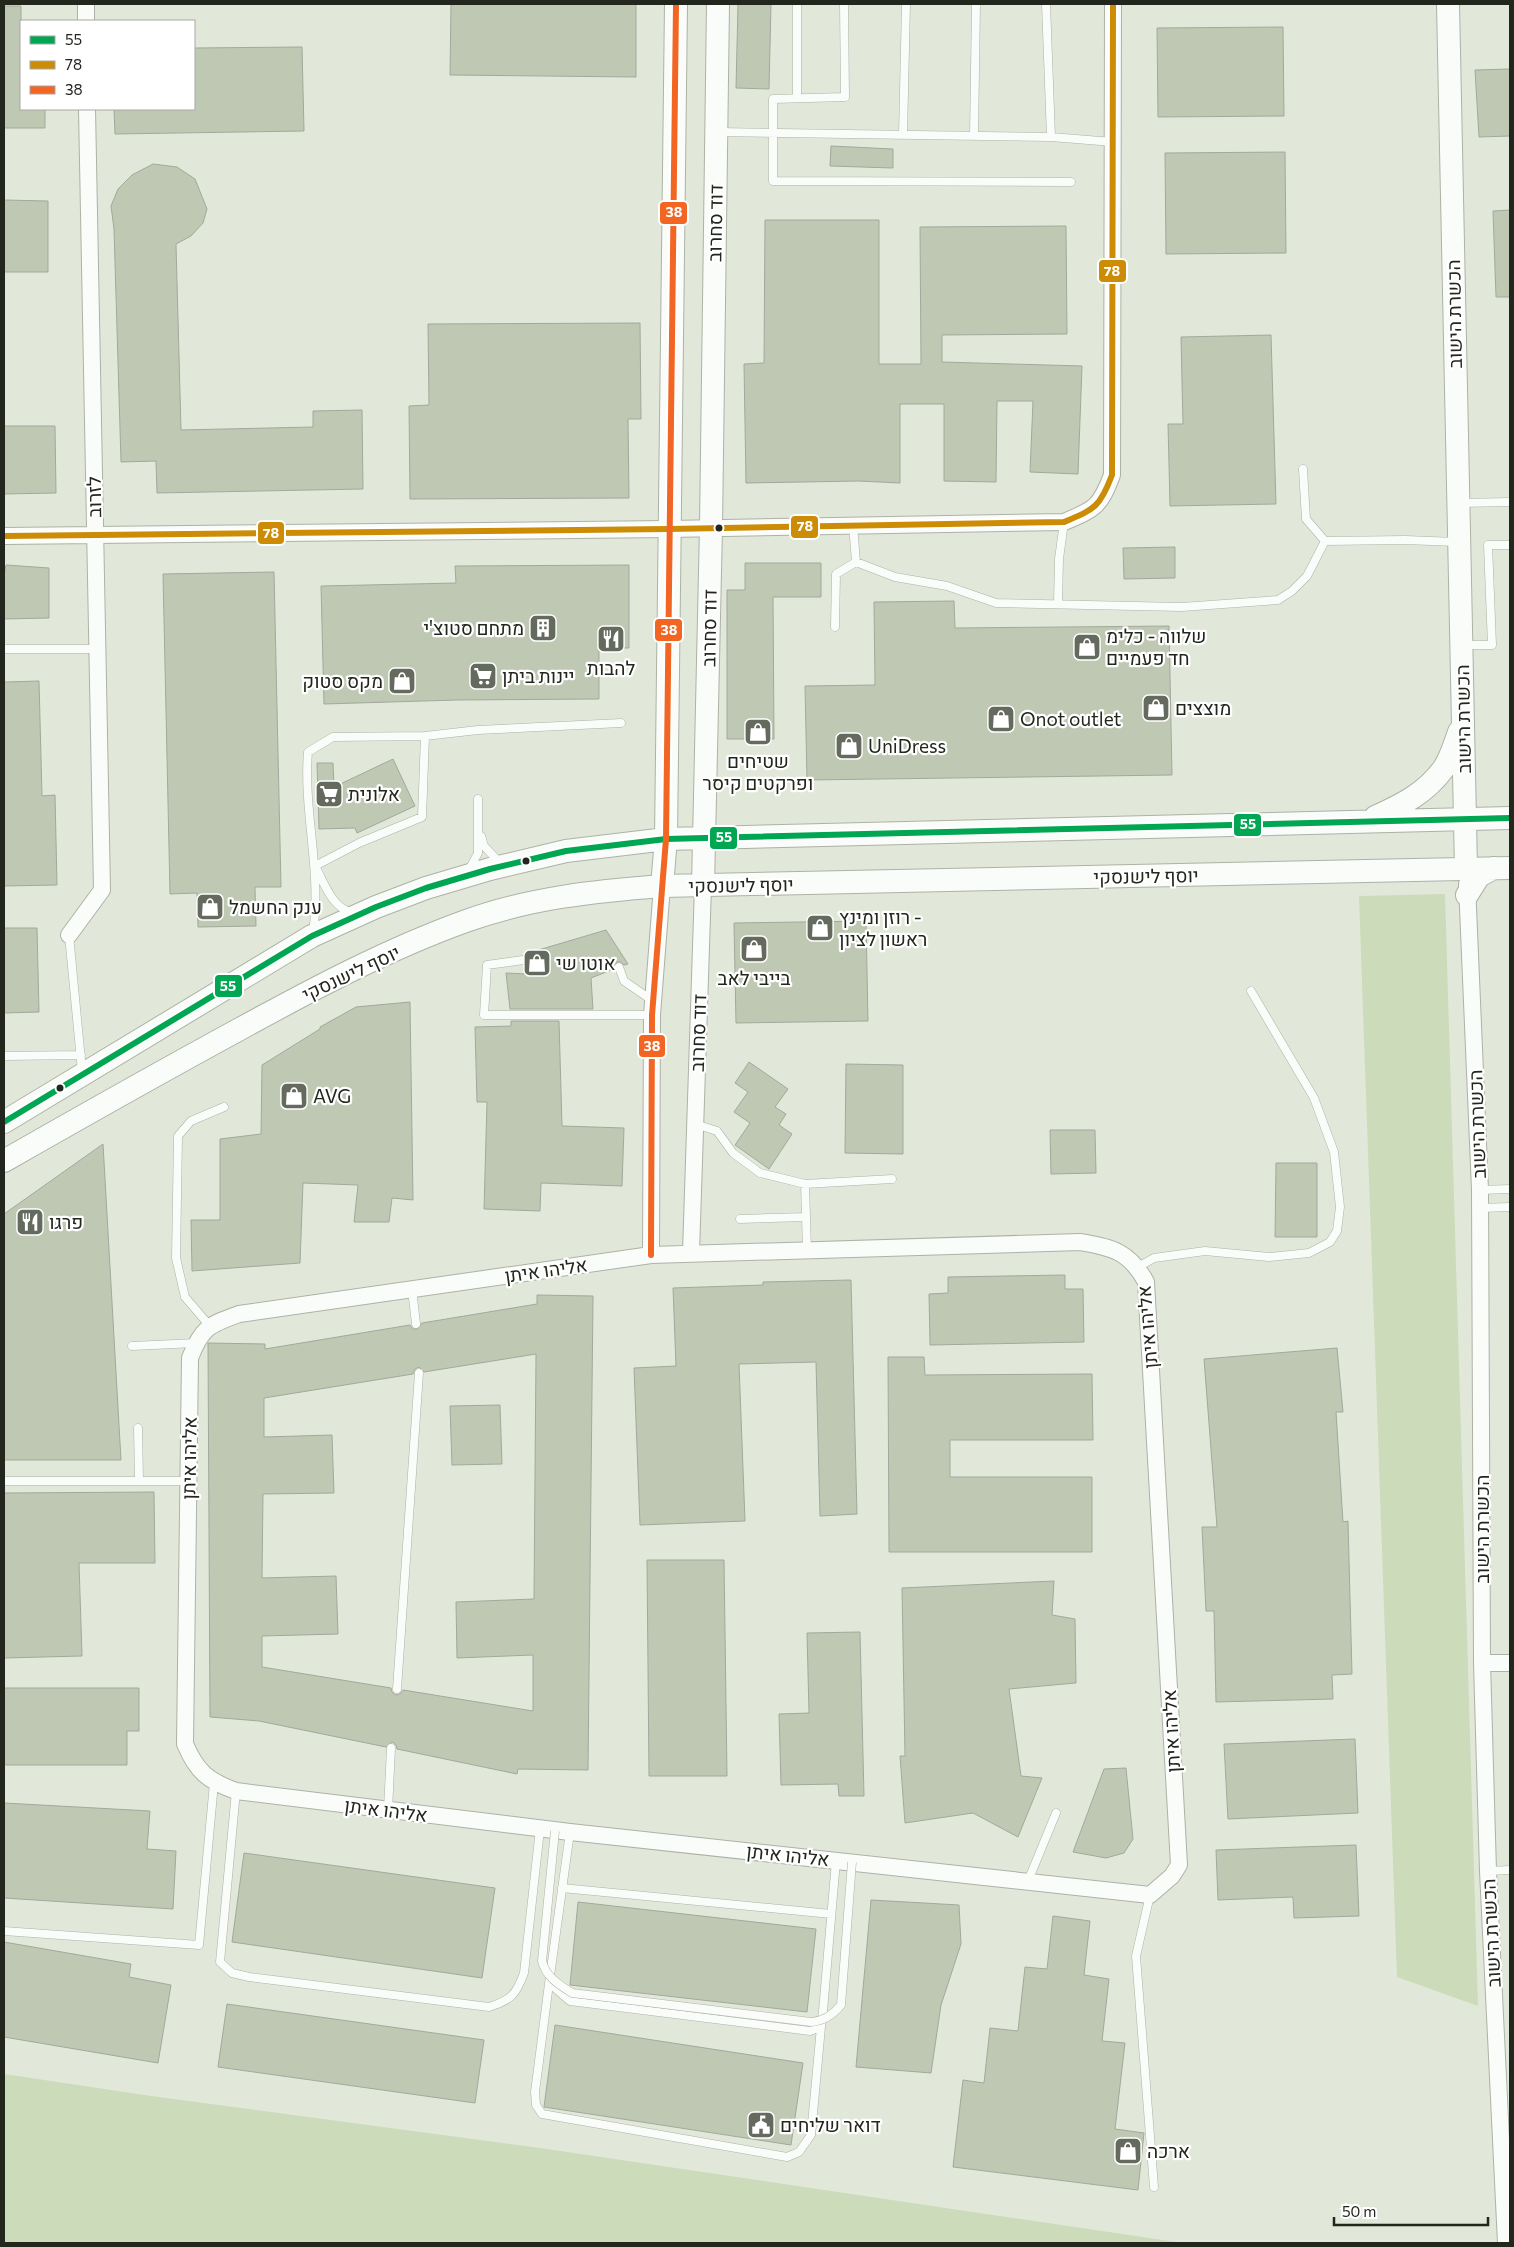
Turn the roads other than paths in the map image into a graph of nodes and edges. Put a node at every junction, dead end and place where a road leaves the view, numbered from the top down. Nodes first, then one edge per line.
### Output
1 (86, 4) edge
2 (676, 4) edge
3 (718, 4) edge
4 (797, 4) edge
5 (844, 4) edge
6 (906, 4) edge
7 (976, 4) edge
8 (1046, 4) edge
9 (1113, 4) edge
10 (1448, 4) edge
11 (86, 20) edge
12 (797, 98) junction
13 (87, 110) edge
14 (717, 132) junction
15 (772, 133) junction
16 (903, 135) junction
17 (974, 136) junction
18 (1052, 137) junction
19 (1113, 142) junction
20 (1071, 182) dead end
21 (1303, 469) dead end
22 (1510, 502) edge
23 (1458, 504) junction
24 (1064, 522) junction
25 (853, 525) junction
26 (711, 527) junction
27 (669, 529) junction
28 (94, 535) junction
29 (4, 536) edge
30 (1325, 541) junction
31 (1459, 542) junction
32 (1510, 544) edge
33 (856, 562) junction
34 (1058, 604) junction
35 (835, 627) dead end
36 (1461, 646) junction
37 (4, 649) edge
38 (98, 649) junction
39 (621, 723) dead end
40 (1463, 724) junction
41 (425, 736) junction
42 (478, 799) dead end
43 (1510, 818) edge
44 (1465, 819) junction
45 (1366, 821) junction
46 (479, 830) junction
47 (666, 838) junction
48 (705, 838) junction
49 (315, 866) junction
50 (503, 866) junction
51 (1466, 868) junction
52 (1502, 868) edge
53 (465, 876) junction
54 (662, 886) junction
55 (703, 886) junction
56 (1467, 894) junction
57 (361, 914) junction
58 (69, 935) joint
59 (312, 936) junction
60 (538, 958) dead end
61 (619, 967) dead end
62 (1251, 991) dead end
63 (653, 1008) junction
64 (4, 1056) edge
65 (82, 1065) junction
66 (224, 1107) dead end
67 (4, 1122) edge
68 (695, 1124) junction
69 (24, 1150) junction
70 (4, 1161) edge
71 (4, 1166) edge
72 (892, 1179) dead end
73 (805, 1184) junction
74 (1510, 1189) edge
75 (1480, 1190) junction
76 (1480, 1208) junction
77 (1510, 1208) edge
78 (806, 1217) junction
79 (740, 1219) dead end
80 (807, 1250) junction
81 (691, 1253) junction
82 (651, 1255) junction
83 (1138, 1267) junction
84 (412, 1289) junction
85 (416, 1324) dead end
86 (209, 1325) junction
87 (196, 1343) junction
88 (132, 1346) dead end
89 (419, 1373) dead end
90 (138, 1428) dead end
91 (4, 1481) edge
92 (138, 1481) junction
93 (188, 1481) junction
94 (1482, 1663) junction
95 (1510, 1663) edge
96 (398, 1689) dead end
97 (391, 1748) dead end
98 (214, 1783) junction
99 (236, 1791) junction
100 (388, 1810) junction
101 (1056, 1812) dead end
102 (555, 1831) junction
103 (836, 1860) junction
104 (852, 1862) junction
105 (1488, 1870) junction
106 (1510, 1870) edge
107 (1028, 1882) junction
108 (562, 1888) junction
109 (1150, 1895) junction
110 (831, 1914) junction
111 (4, 1931) edge
112 (550, 1976) junction
113 (821, 2027) junction
114 (1154, 2188) dead end
115 (1506, 2243) edge

1 - 11 street
2 - 27 main road
3 - 14 main road, דוד סחרוב
4 - 12 lane
5 - 12 lane
6 - 16 lane
7 - 17 lane
8 - 18 lane
9 - 19 street
10 - 23 main road, הכשרת הישוב
12 - 15 lane
13 - 28 street, לזרוב
14 - 15 lane
14 - 26 main road, דוד סחרוב
15 - 16 lane
15 - 20 lane
16 - 17 lane
17 - 18 lane
18 - 19 lane
19 - 24 street
21 - 30 lane
22 - 23 lane
23 - 31 main road, הכשרת הישוב
24 - 25 street
24 - 34 lane
25 - 26 street
25 - 33 lane
26 - 27 street
26 - 48 main road, דוד סחרוב
27 - 28 street
27 - 47 main road
28 - 29 street
28 - 38 street, לזרוב
30 - 31 lane
30 - 34 lane
31 - 36 main road, הכשרת הישוב
32 - 36 lane
33 - 34 lane
33 - 35 lane
36 - 40 main road, הכשרת הישוב
37 - 38 lane
38 - 58 street, לזרוב
39 - 41 lane
40 - 44 main road, הכשרת הישוב
40 - 45 main road
41 - 49 lane
41 - 49 lane
42 - 46 lane
43 - 44 main road
44 - 45 main road
44 - 51 main road, הכשרת הישוב
45 - 48 main road
46 - 50 lane
46 - 53 lane
47 - 48 main road
47 - 50 main road
47 - 54 main road
48 - 55 main road, דוד סחרוב
49 - 57 lane
49 - 59 lane
50 - 53 main road
51 - 52 main road, יוסף לישנסקי
51 - 55 main road, יוסף לישנסקי
51 - 56 street, הכשרת הישוב
52 - 56 main road
53 - 57 main road
54 - 55 main road, יוסף לישנסקי
54 - 63 street
54 - 69 main road, יוסף לישנסקי
55 - 68 street, דוד סחרוב
56 - 75 street, הכשרת הישוב
57 - 59 main road
58 - 65 lane
59 - 65 main road
60 - 63 lane
61 - 63 lane
62 - 83 lane
63 - 82 street
64 - 65 lane
65 - 67 main road
66 - 86 lane
68 - 73 lane
68 - 81 street, דוד סחרוב
69 - 70 main road, יוסף לישנסקי
69 - 71 lane
72 - 73 lane
73 - 78 lane
74 - 75 lane
75 - 76 street, הכשרת הישוב
76 - 77 lane
76 - 94 street, הכשרת הישוב
78 - 79 lane
78 - 80 lane
80 - 81 street, אליהו איתן
80 - 83 street, אליהו איתן
81 - 82 street, אליהו איתן
82 - 84 street, אליהו איתן
83 - 109 street, אליהו איתן
84 - 85 lane
84 - 86 street, אליהו איתן
86 - 87 street, אליהו איתן
87 - 88 lane
87 - 93 street, אליהו איתן
89 - 96 lane
90 - 92 lane
91 - 92 lane
92 - 93 lane
93 - 98 street, אליהו איתן
94 - 95 street
94 - 105 street, הכשרת הישוב
97 - 100 lane
98 - 99 street, אליהו איתן
98 - 111 lane
99 - 100 street, אליהו איתן
99 - 102 lane
100 - 102 street, אליהו איתן
101 - 107 lane
102 - 103 street, אליהו איתן
102 - 104 lane, bridge
102 - 108 lane
103 - 104 street, אליהו איתן
103 - 110 lane
104 - 107 street, אליהו איתן
105 - 106 lane
105 - 115 street, הכשרת הישוב
107 - 109 street, אליהו איתן
108 - 110 lane
108 - 112 lane
109 - 114 lane
110 - 113 lane
112 - 113 lane
112 - 113 lane

